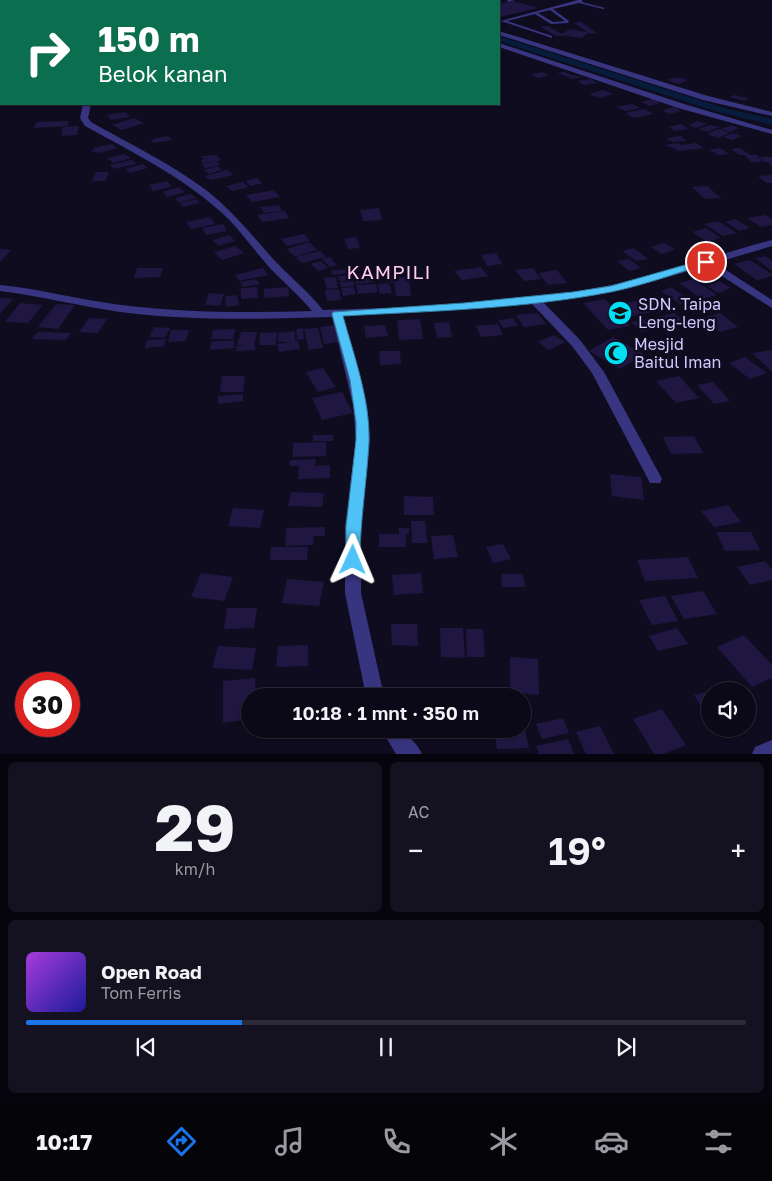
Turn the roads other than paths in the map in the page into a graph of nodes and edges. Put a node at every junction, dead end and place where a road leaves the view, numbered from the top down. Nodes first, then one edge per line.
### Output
1 (513, 0) edge
2 (508, 1) dead end
3 (580, 1) edge
4 (604, 8) dead end
5 (551, 9) junction
6 (536, 13) junction
7 (501, 21) edge
8 (500, 33) edge
9 (551, 37) dead end
10 (500, 45) edge
11 (86, 105) edge
12 (772, 114) edge
13 (772, 132) edge
14 (772, 243) edge
15 (706, 262) junction
16 (0, 288) edge
17 (535, 300) junction
18 (772, 305) edge
19 (321, 314) junction
20 (337, 314) junction
21 (655, 479) dead end
22 (373, 688) edge
23 (397, 738) edge
24 (772, 749) edge
25 (412, 754) edge
26 (762, 754) edge

1 - 2 lane
3 - 4 lane
3 - 5 lane
5 - 6 lane
5 - 6 lane
6 - 7 lane
7 - 9 lane
8 - 12 street
10 - 13 street
11 - 19 street
14 - 15 street
15 - 17 street
15 - 18 street
16 - 19 street
17 - 20 street
17 - 21 street
19 - 20 street
20 - 22 street
23 - 25 street
24 - 26 street

